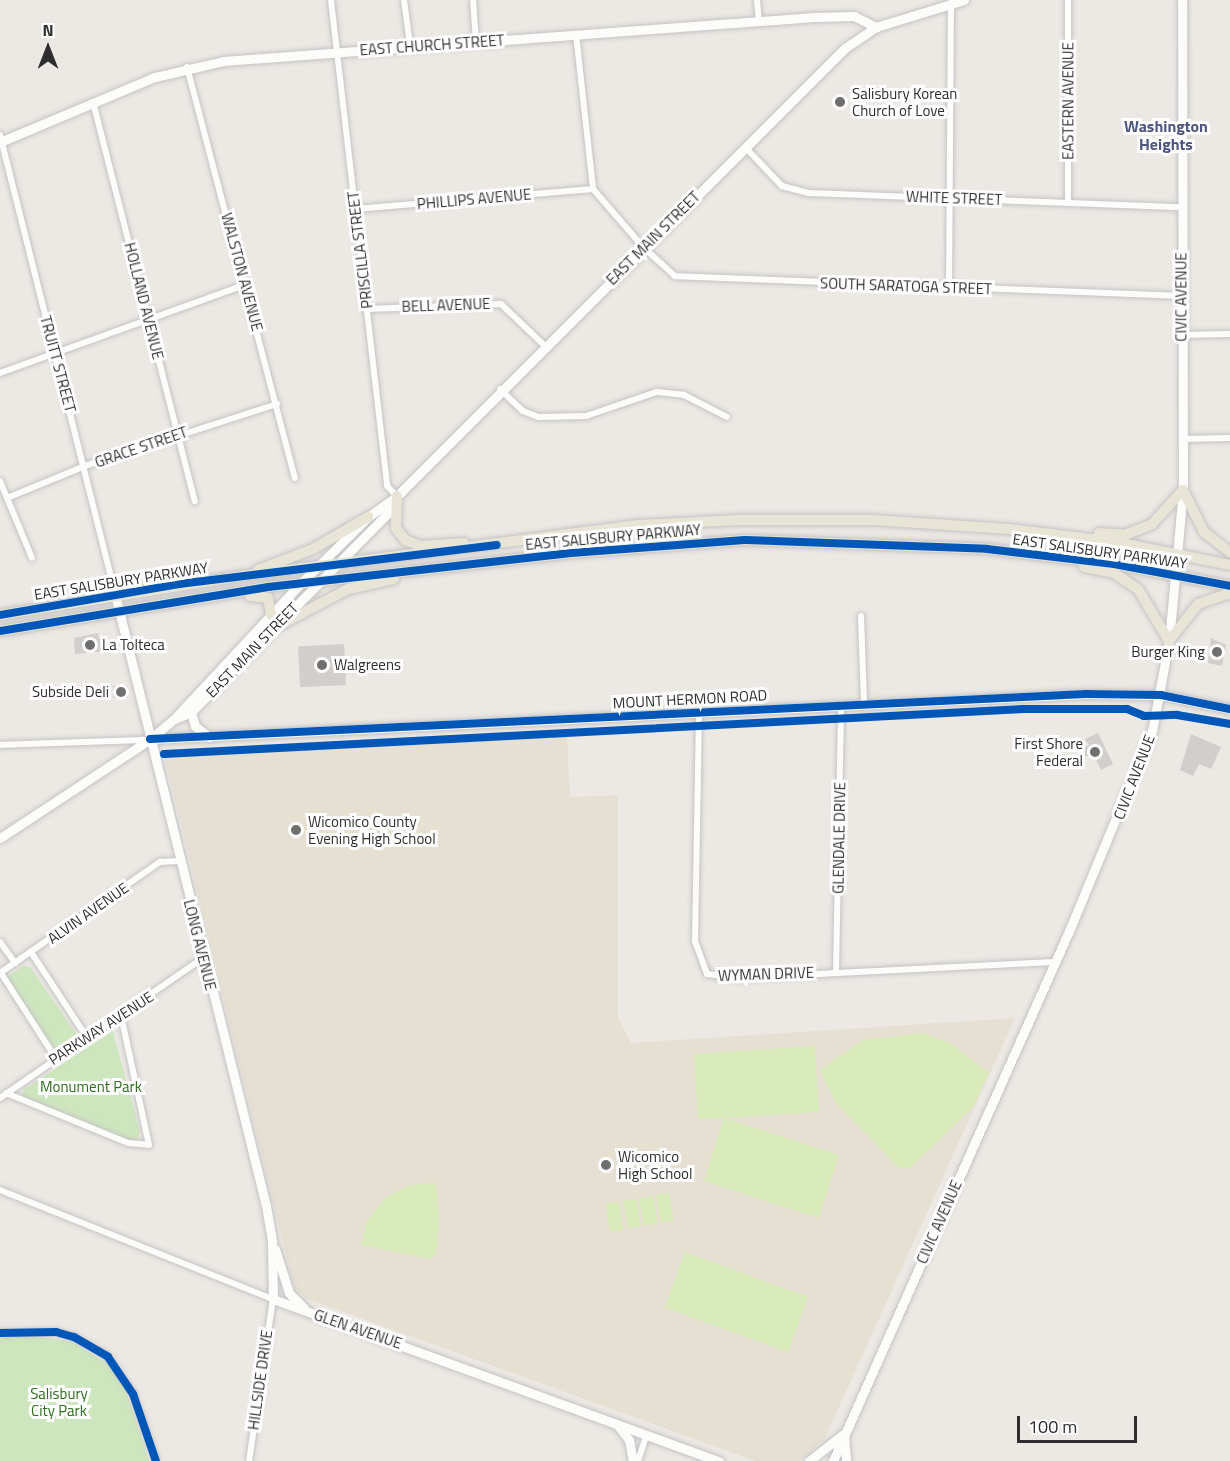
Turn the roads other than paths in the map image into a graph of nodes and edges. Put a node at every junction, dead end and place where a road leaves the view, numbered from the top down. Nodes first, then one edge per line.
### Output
1 (331, 0) edge
2 (404, 0) edge
3 (474, 0) edge
4 (757, 0) edge
5 (964, 0) edge
6 (1068, 0) edge
7 (1182, 0) edge
8 (951, 3) junction
9 (759, 21) junction
10 (876, 27) junction
11 (576, 34) junction
12 (476, 42) junction
13 (410, 45) junction
14 (337, 52) junction
15 (187, 66) junction
16 (93, 102) junction
17 (1, 139) edge
18 (745, 147) junction
19 (593, 189) junction
20 (950, 198) junction
21 (1068, 201) junction
22 (1181, 207) junction
23 (355, 209) junction
24 (643, 247) junction
25 (245, 285) junction
26 (949, 288) junction
27 (1180, 296) junction
28 (367, 309) junction
29 (149, 319) junction
30 (1181, 334) junction
31 (1230, 334) edge
32 (545, 346) junction
33 (55, 351) junction
34 (0, 373) edge
35 (500, 389) junction
36 (277, 404) junction
37 (727, 417) dead end
38 (177, 435) junction
39 (1230, 438) edge
40 (1182, 439) junction
41 (85, 466) junction
42 (295, 478) dead end
43 (0, 481) edge
44 (1183, 490) junction
45 (397, 496) junction
46 (7, 498) junction
47 (195, 501) dead end
48 (368, 517) junction
49 (1039, 532) junction
50 (497, 545) junction
51 (987, 549) junction
52 (1230, 552) edge
53 (1178, 553) junction
54 (32, 558) dead end
55 (334, 565) junction
56 (1230, 565) edge
57 (319, 567) junction
58 (413, 573) junction
59 (1174, 573) junction
60 (241, 576) junction
61 (318, 581) junction
62 (301, 584) junction
63 (1230, 586) edge
64 (1230, 593) edge
65 (115, 594) junction
66 (214, 594) junction
67 (119, 609) junction
68 (0, 615) edge
69 (271, 615) junction
70 (861, 616) dead end
71 (274, 628) junction
72 (0, 631) edge
73 (1169, 640) junction
74 (1161, 695) junction
75 (864, 704) junction
76 (841, 705) junction
77 (1230, 709) edge
78 (191, 712) junction
79 (699, 712) junction
80 (174, 719) junction
81 (209, 737) junction
82 (150, 740) junction
83 (0, 746) edge
84 (0, 838) edge
85 (179, 861) junction
86 (0, 942) edge
87 (31, 952) junction
88 (203, 958) junction
89 (1055, 962) junction
90 (15, 963) junction
91 (836, 972) junction
92 (0, 973) edge
93 (121, 1015) junction
94 (86, 1036) junction
95 (55, 1057) junction
96 (6, 1093) junction
97 (0, 1098) edge
98 (0, 1190) edge
99 (272, 1241) junction
100 (273, 1299) junction
101 (308, 1311) junction
102 (0, 1333) edge
103 (613, 1421) junction
104 (647, 1434) junction
105 (844, 1434) junction
106 (156, 1461) edge
107 (249, 1461) edge
108 (633, 1461) edge
109 (638, 1461) edge
110 (719, 1461) edge
111 (809, 1461) edge
112 (832, 1461) edge
113 (846, 1461) edge

1 - 14 street, PRISCILLA STREET
2 - 13 street
3 - 12 street
4 - 9 street
5 - 8 street, EAST MAIN STREET
6 - 21 street, EASTERN AVENUE
7 - 22 street, CIVIC AVENUE
8 - 10 street, EAST MAIN STREET
8 - 20 street
9 - 10 street, EAST CHURCH STREET
9 - 11 street, EAST CHURCH STREET
10 - 18 street, EAST MAIN STREET
11 - 12 street, EAST CHURCH STREET
11 - 19 street
12 - 13 street, EAST CHURCH STREET
13 - 14 street, EAST CHURCH STREET
14 - 15 street, EAST CHURCH STREET
14 - 23 street, PRISCILLA STREET
15 - 16 street, EAST CHURCH STREET
15 - 25 street, WALSTON AVENUE
16 - 17 street, EAST CHURCH STREET
16 - 29 street, HOLLAND AVENUE
17 - 33 street, TRUITT STREET
18 - 20 street, WHITE STREET
18 - 24 street, EAST MAIN STREET
19 - 23 street, PHILLIPS AVENUE
19 - 24 street, SOUTH SARATOGA STREET
20 - 21 street, WHITE STREET
20 - 26 street
21 - 22 street, WHITE STREET
22 - 27 street, CIVIC AVENUE
23 - 28 street, PRISCILLA STREET
24 - 26 street, SOUTH SARATOGA STREET
24 - 32 street, EAST MAIN STREET
25 - 29 street
25 - 36 street, WALSTON AVENUE
26 - 27 street, SOUTH SARATOGA STREET
27 - 30 street, CIVIC AVENUE
28 - 32 street, BELL AVENUE
28 - 45 street, PRISCILLA STREET
29 - 33 street
29 - 38 street, HOLLAND AVENUE
30 - 31 street
30 - 40 street, CIVIC AVENUE
32 - 35 street, EAST MAIN STREET
33 - 34 street
33 - 41 street, TRUITT STREET
35 - 37 street
35 - 45 street, EAST MAIN STREET
36 - 38 street, GRACE STREET
36 - 42 street, WALSTON AVENUE
38 - 41 street, GRACE STREET
38 - 47 street, HOLLAND AVENUE
39 - 40 street
40 - 44 street, CIVIC AVENUE
41 - 46 street, GRACE STREET
41 - 65 street, TRUITT STREET
43 - 46 street
44 - 49 main road
44 - 52 main road
44 - 53 street, CIVIC AVENUE
45 - 48 street, EAST MAIN STREET
45 - 50 main road
45 - 55 street, EAST MAIN STREET
46 - 54 street
48 - 57 street, EAST MAIN STREET
48 - 60 main road
49 - 50 main road, EAST SALISBURY PARKWAY
49 - 53 main road, EAST SALISBURY PARKWAY
50 - 55 main road, EAST SALISBURY PARKWAY
51 - 58 main road, EAST SALISBURY PARKWAY
51 - 59 main road, EAST SALISBURY PARKWAY
51 - 73 main road
53 - 56 main road, EAST SALISBURY PARKWAY
53 - 59 street, CIVIC AVENUE
55 - 57 main road, EAST SALISBURY PARKWAY
55 - 61 street, EAST MAIN STREET
57 - 60 main road, EAST SALISBURY PARKWAY
57 - 62 street, EAST MAIN STREET
58 - 61 main road, EAST SALISBURY PARKWAY
58 - 71 main road
59 - 63 main road, EAST SALISBURY PARKWAY
59 - 73 street, CIVIC AVENUE
60 - 65 main road, EAST SALISBURY PARKWAY
61 - 62 main road, EAST SALISBURY PARKWAY
61 - 71 street, EAST MAIN STREET
62 - 66 main road, EAST SALISBURY PARKWAY
62 - 69 street, EAST MAIN STREET
64 - 73 main road
65 - 67 street, LONG AVENUE
65 - 68 main road, EAST SALISBURY PARKWAY
66 - 67 main road, EAST SALISBURY PARKWAY
66 - 69 main road
67 - 72 main road, EAST SALISBURY PARKWAY
67 - 82 street, LONG AVENUE
69 - 80 street, EAST MAIN STREET
70 - 75 street
71 - 78 street, EAST MAIN STREET
73 - 74 street, CIVIC AVENUE
74 - 75 street, MOUNT HERMON ROAD
74 - 77 street, MOUNT HERMON ROAD
74 - 89 street, CIVIC AVENUE
75 - 76 street, MOUNT HERMON ROAD
76 - 79 street, MOUNT HERMON ROAD
76 - 91 street, GLENDALE DRIVE
78 - 80 street, EAST MAIN STREET
78 - 81 street
79 - 81 street, MOUNT HERMON ROAD
79 - 91 street, WYMAN DRIVE
80 - 82 street, EAST MAIN STREET
81 - 82 street, MOUNT HERMON ROAD
82 - 83 street
82 - 84 street, EAST MAIN STREET
82 - 85 street, LONG AVENUE
85 - 87 street, ALVIN AVENUE
85 - 88 street, LONG AVENUE
86 - 90 street
87 - 90 street, ALVIN AVENUE
87 - 94 street
88 - 93 street, PARKWAY AVENUE
88 - 99 street, LONG AVENUE
89 - 91 street, WYMAN DRIVE
89 - 105 street, CIVIC AVENUE
90 - 92 street, ALVIN AVENUE
92 - 95 street
93 - 94 street, PARKWAY AVENUE
93 - 96 street
94 - 95 street, PARKWAY AVENUE
95 - 96 street, PARKWAY AVENUE
96 - 97 street, PARKWAY AVENUE
98 - 100 street, GLEN AVENUE
99 - 100 street, LONG AVENUE
99 - 101 street
100 - 101 street, GLEN AVENUE
100 - 107 street, HILLSIDE DRIVE
101 - 103 street, GLEN AVENUE
102 - 106 street
103 - 104 street, GLEN AVENUE
103 - 108 street
104 - 109 street
104 - 110 street, GLEN AVENUE
105 - 111 street
105 - 112 street, CIVIC AVENUE
105 - 113 street

